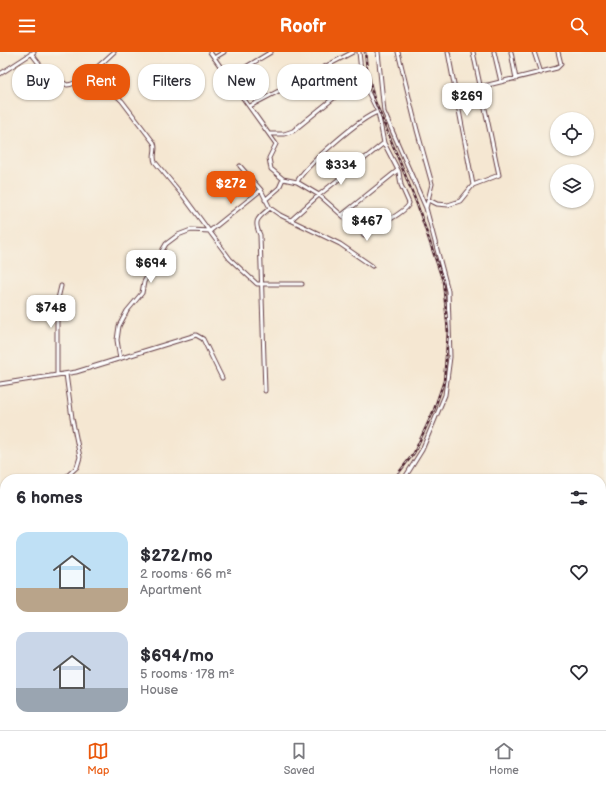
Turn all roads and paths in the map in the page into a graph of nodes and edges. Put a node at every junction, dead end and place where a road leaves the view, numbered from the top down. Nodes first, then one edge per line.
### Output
1 (114, 52) edge
2 (210, 52) edge
3 (224, 52) edge
4 (271, 52) edge
5 (353, 52) edge
6 (359, 52) edge
7 (378, 52) edge
8 (398, 52) edge
9 (448, 52) edge
10 (473, 52) edge
11 (494, 52) edge
12 (511, 52) edge
13 (534, 52) edge
14 (558, 52) edge
15 (33, 53) edge
16 (214, 58) junction
17 (101, 64) edge
18 (219, 64) edge
19 (251, 64) edge
20 (360, 64) edge
21 (1, 72) edge
22 (541, 73) junction
23 (516, 78) junction
24 (501, 82) junction
25 (72, 84) edge
26 (480, 87) junction
27 (121, 100) edge
28 (246, 100) edge
29 (331, 100) edge
30 (372, 100) edge
31 (250, 106) junction
32 (378, 112) junction
33 (270, 134) junction
34 (384, 143) junction
35 (240, 166) dead end
36 (398, 170) junction
37 (283, 179) junction
38 (297, 182) junction
39 (473, 185) junction
40 (261, 190) junction
41 (319, 195) junction
42 (265, 200) junction
43 (429, 200) junction
44 (270, 208) junction
45 (426, 208) junction
46 (342, 215) junction
47 (291, 220) junction
48 (210, 231) junction
49 (372, 266) dead end
50 (302, 284) dead end
51 (261, 285) junction
52 (61, 286) dead end
53 (120, 359) junction
54 (66, 374) junction
55 (57, 375) junction
56 (222, 378) dead end
57 (0, 384) edge
58 (265, 390) dead end
59 (69, 474) edge
60 (407, 474) edge

1 - 17 street
2 - 16 street
3 - 16 street
4 - 19 street
5 - 31 street
6 - 20 street
7 - 45 street
8 - 43 street
9 - 39 street
10 - 26 street
11 - 24 street
12 - 23 street
13 - 22 street
14 - 22 street
15 - 21 street
15 - 25 street
16 - 18 street
22 - 23 street
23 - 24 street
24 - 26 street
26 - 39 street
27 - 48 street
28 - 31 street
29 - 33 street
30 - 32 street
31 - 33 street
32 - 34 street
32 - 38 street
33 - 37 street
34 - 36 street
34 - 41 street
35 - 40 street
36 - 46 street
36 - 46 street
37 - 38 street
37 - 42 street
38 - 41 street
39 - 43 street
40 - 42 street
40 - 48 street
41 - 46 street
41 - 47 street
42 - 44 street
43 - 45 street
44 - 47 street
44 - 51 street
45 - 60 street
47 - 49 street
48 - 51 street
48 - 53 street
50 - 51 street
51 - 58 street
52 - 55 street
53 - 54 street
53 - 56 street
54 - 55 street
54 - 59 street
55 - 57 street

